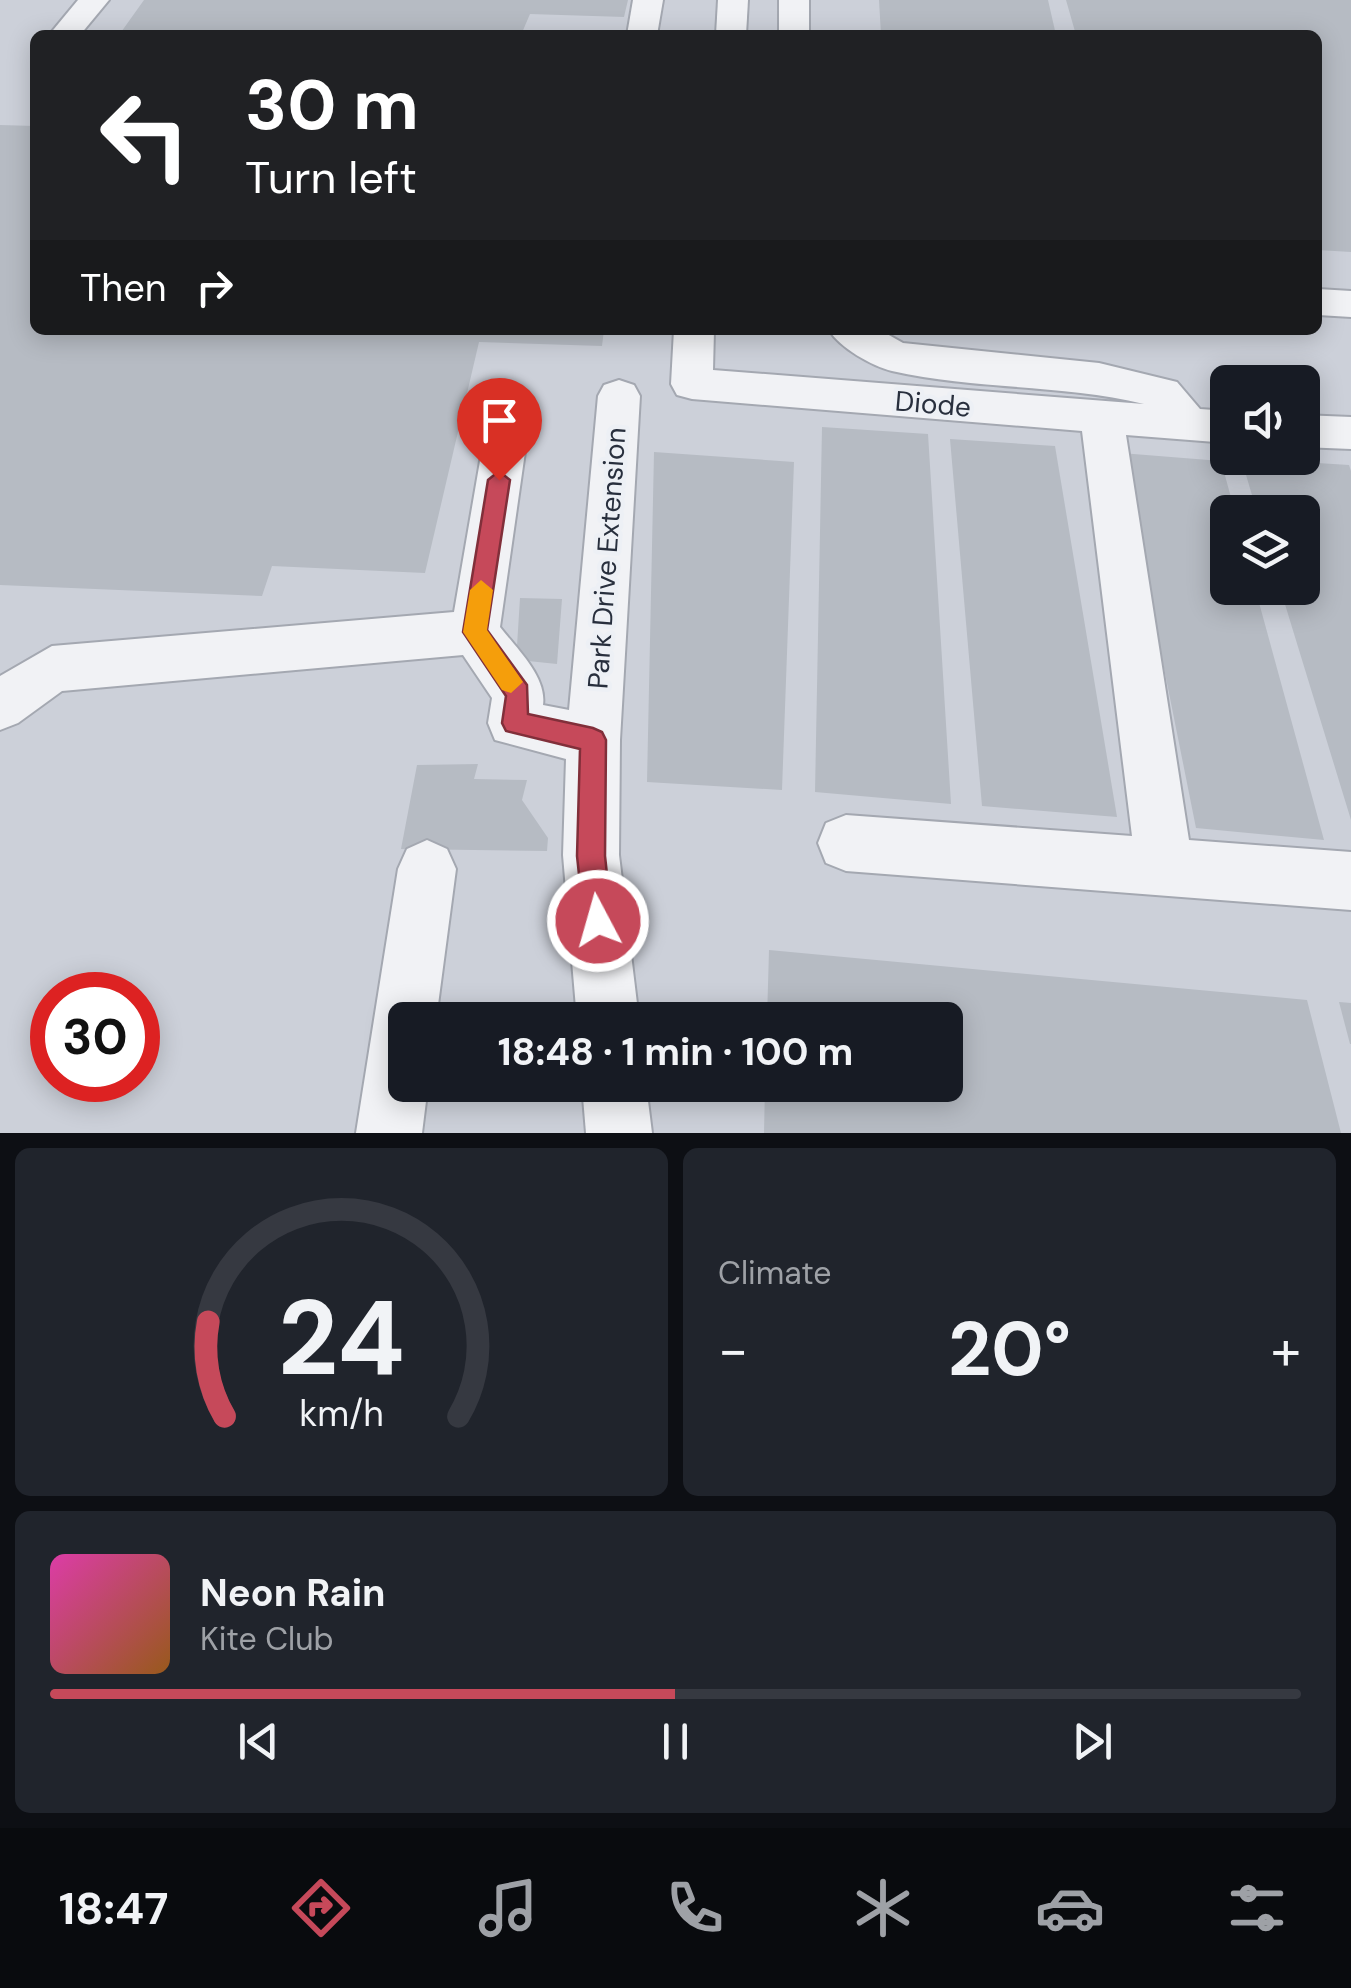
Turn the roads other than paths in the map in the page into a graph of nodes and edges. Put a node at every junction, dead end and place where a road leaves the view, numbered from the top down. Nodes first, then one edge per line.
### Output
1 (94, 0) edge
2 (648, 0) edge
3 (733, 0) edge
4 (794, 0) edge
5 (68, 30) edge
6 (643, 30) edge
7 (731, 30) edge
8 (794, 30) edge
9 (1322, 302) edge
10 (1351, 304) edge
11 (694, 335) edge
12 (857, 335) edge
13 (618, 396) dead end
14 (511, 403) dead end
15 (1102, 418) junction
16 (1209, 426) edge
17 (1320, 432) edge
18 (1351, 433) edge
19 (474, 632) junction
20 (0, 706) edge
21 (593, 740) junction
22 (846, 843) dead end
23 (1164, 866) junction
24 (427, 869) dead end
25 (1351, 881) edge
26 (408, 1002) edge
27 (606, 1002) edge
28 (394, 1102) edge
29 (616, 1102) edge
30 (390, 1133) edge
31 (620, 1133) edge

1 - 5 street
2 - 6 street
3 - 7 street
4 - 8 street
9 - 10 street
11 - 15 street, Diode
12 - 16 street
13 - 21 street, Park Drive Extension
14 - 19 street
15 - 16 street, Diode
15 - 23 street
17 - 18 street
19 - 20 street
19 - 21 street
21 - 27 street, Park Drive Extension
22 - 23 street
23 - 25 street
24 - 26 street
28 - 30 street
29 - 31 street

